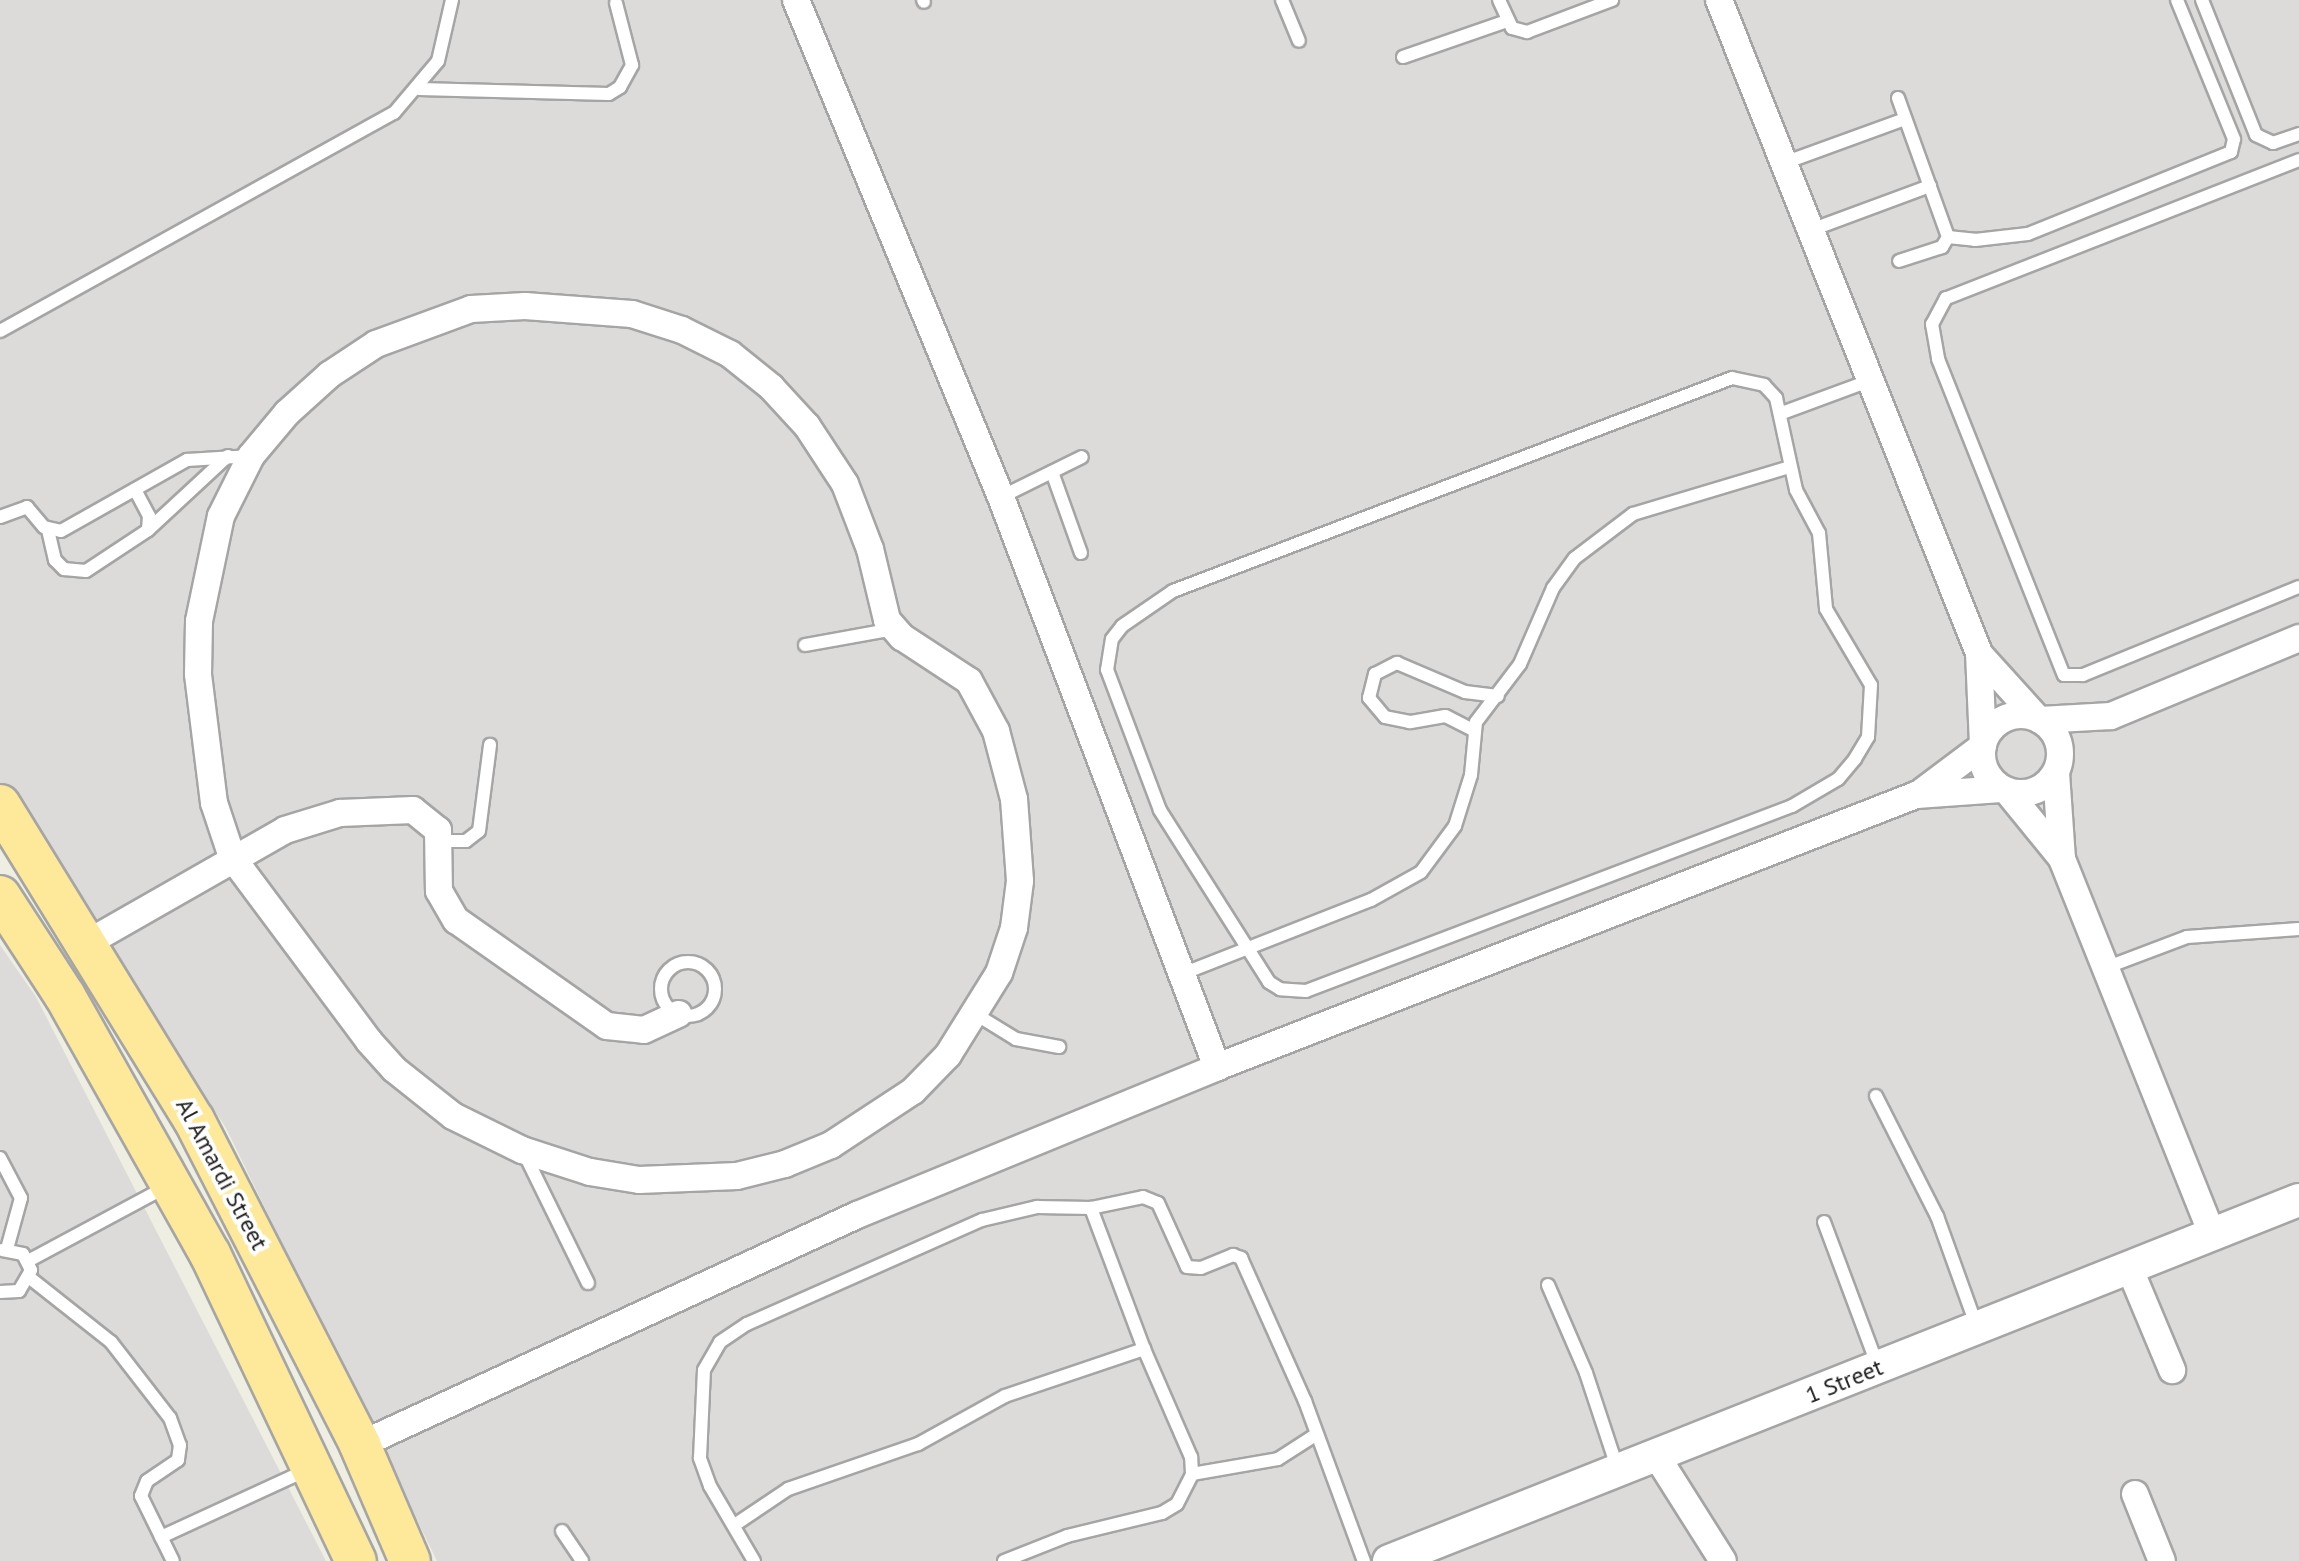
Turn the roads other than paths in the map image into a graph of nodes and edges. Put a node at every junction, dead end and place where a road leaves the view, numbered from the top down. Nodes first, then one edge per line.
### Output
1 (452, 0) edge
2 (796, 0) edge
3 (1282, 0) edge
4 (1499, 0) edge
5 (1612, 0) edge
6 (1719, 0) edge
7 (2177, 0) edge
8 (2202, 0) edge
9 (616, 3) dead end
10 (1507, 21) junction
11 (1299, 41) dead end
12 (1403, 57) dead end
13 (419, 89) junction
14 (1898, 98) dead end
15 (1905, 119) junction
16 (2299, 134) edge
17 (2299, 160) edge
18 (1784, 163) junction
19 (1930, 186) junction
20 (1811, 230) junction
21 (1948, 237) junction
22 (1899, 261) dead end
23 (0, 331) edge
24 (1871, 380) junction
25 (1782, 413) junction
26 (240, 456) junction
27 (1082, 457) dead end
28 (1790, 467) junction
29 (1052, 472) junction
30 (135, 490) junction
31 (1001, 497) junction
32 (0, 517) edge
33 (48, 530) junction
34 (148, 530) junction
35 (1081, 553) dead end
36 (2299, 587) edge
37 (894, 629) junction
38 (2299, 638) edge
39 (805, 645) dead end
40 (1979, 653) junction
41 (1498, 696) junction
42 (2111, 716) junction
43 (2038, 719) junction
44 (1473, 730) junction
45 (490, 745) dead end
46 (1983, 745) junction
47 (2056, 771) junction
48 (2005, 790) junction
49 (1916, 795) junction
50 (0, 805) edge
51 (442, 841) junction
52 (232, 857) junction
53 (2062, 859) junction
54 (0, 896) edge
55 (2299, 929) edge
56 (89, 942) junction
57 (1245, 950) junction
58 (2105, 968) junction
59 (1182, 974) junction
60 (678, 1014) junction
61 (977, 1015) junction
62 (1059, 1047) dead end
63 (1217, 1067) junction
64 (1876, 1096) dead end
65 (522, 1150) junction
66 (0, 1158) edge
67 (173, 1184) junction
68 (2299, 1200) edge
69 (1091, 1208) junction
70 (1824, 1222) dead end
71 (2212, 1234) junction
72 (3, 1250) edge
73 (28, 1261) junction
74 (2129, 1267) junction
75 (30, 1278) junction
76 (588, 1283) dead end
77 (1548, 1285) dead end
78 (0, 1292) edge
79 (1977, 1328) junction
80 (1144, 1349) junction
81 (1878, 1367) junction
82 (2172, 1370) dead end
83 (1317, 1434) junction
84 (360, 1445) junction
85 (1656, 1455) junction
86 (314, 1467) junction
87 (1618, 1470) junction
88 (1192, 1474) junction
89 (2135, 1494) dead end
90 (736, 1524) junction
91 (562, 1531) dead end
92 (161, 1537) junction
93 (173, 1561) edge
94 (356, 1561) edge
95 (410, 1561) edge
96 (582, 1561) edge
97 (754, 1561) edge
98 (1004, 1561) edge
99 (1364, 1561) edge
100 (1389, 1561) edge
101 (1723, 1561) edge
102 (2162, 1561) edge

1 - 13 lane
2 - 31 street
3 - 11 lane
4 - 10 lane
5 - 10 lane
6 - 18 street
7 - 21 lane
8 - 16 lane
9 - 13 lane
10 - 12 lane
13 - 23 lane
14 - 15 lane
15 - 18 lane
15 - 19 lane
17 - 36 lane
18 - 20 street
19 - 20 lane
19 - 21 lane
20 - 24 street
21 - 22 lane
24 - 25 lane
24 - 40 street
25 - 28 lane
25 - 57 lane
26 - 30 lane
26 - 34 lane
26 - 37 street
26 - 52 street
27 - 29 lane
28 - 41 lane
28 - 57 lane
29 - 31 lane
29 - 35 lane
30 - 33 lane
30 - 34 lane
31 - 59 street
32 - 33 lane
33 - 34 lane
37 - 39 lane
37 - 61 street
38 - 42 street
40 - 43 street
40 - 46 street
41 - 44 lane
41 - 44 lane
42 - 43 street
42 - 47 street
43 - 46 street
43 - 47 street
44 - 57 lane
45 - 51 lane
46 - 48 street
46 - 49 street
47 - 48 street
47 - 53 street
48 - 49 street
48 - 53 street
49 - 63 street
50 - 56 main road, Al Amardi Street
51 - 52 street
51 - 60 street
52 - 56 street
52 - 65 street
53 - 58 street
54 - 67 main road, Al Amardi Street
55 - 58 lane
56 - 84 main road, Al Amardi Street
57 - 59 lane
58 - 71 street
59 - 63 street
60 - 60 lane
61 - 62 lane
61 - 65 street
63 - 84 street
64 - 79 lane
65 - 76 lane
66 - 72 lane
67 - 73 lane
67 - 86 main road, Al Amardi Street
68 - 71 street, 1 Street
69 - 80 lane
69 - 83 lane
69 - 90 lane
70 - 81 lane
71 - 74 street, 1 Street
72 - 73 lane
73 - 75 lane
74 - 79 street, 1 Street
74 - 82 street
75 - 78 lane
75 - 92 lane
77 - 87 lane
79 - 81 street, 1 Street
80 - 88 lane
80 - 90 lane
81 - 85 street, 1 Street
83 - 88 lane
83 - 99 lane
84 - 95 main road, Al Amardi Street
85 - 87 street, 1 Street
85 - 101 street
86 - 92 lane
86 - 94 main road, Al Amardi Street
87 - 100 street, 1 Street
88 - 98 lane
89 - 102 street
90 - 97 lane
91 - 96 lane
92 - 93 lane

